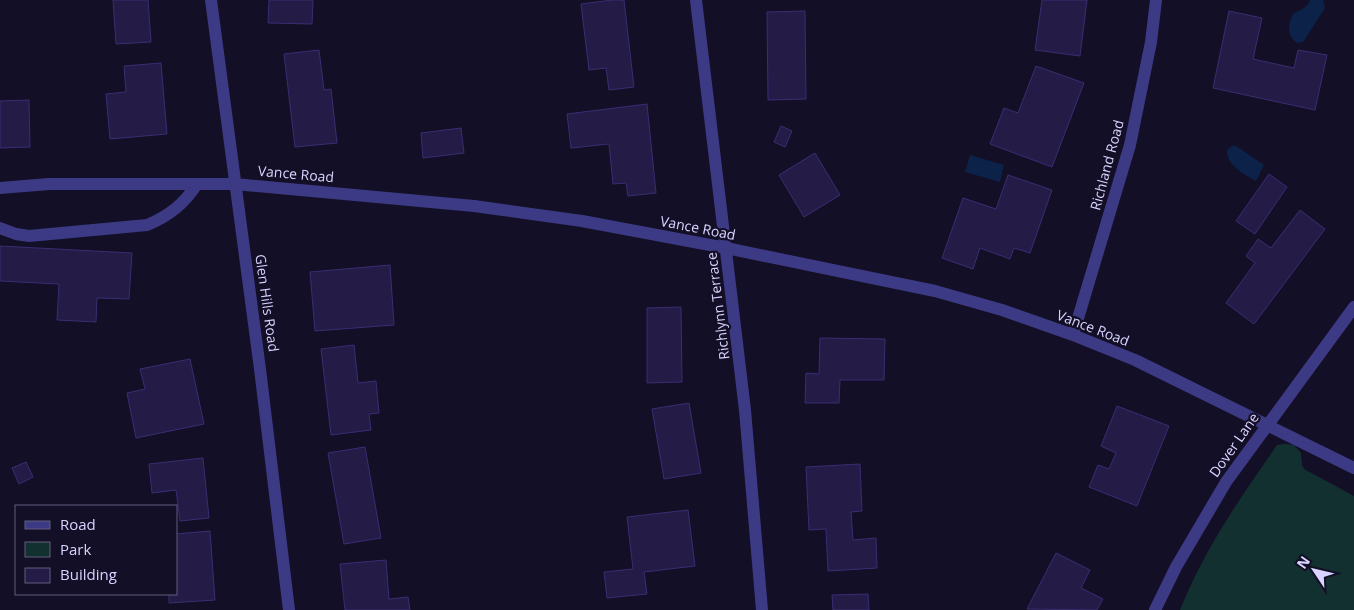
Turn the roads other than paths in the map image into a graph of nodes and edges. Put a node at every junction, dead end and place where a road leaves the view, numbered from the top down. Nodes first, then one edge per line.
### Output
1 (211, 0) edge
2 (696, 0) edge
3 (1156, 0) edge
4 (197, 184) junction
5 (235, 184) junction
6 (0, 188) edge
7 (0, 228) edge
8 (726, 248) junction
9 (1354, 307) edge
10 (1073, 335) junction
11 (1267, 424) junction
12 (1354, 468) edge
13 (288, 610) edge
14 (762, 610) edge
15 (1155, 610) edge

1 - 5 street, Glen Hills Road
2 - 8 street, Richlynn Terrace
3 - 10 street, Richland Road
4 - 5 street, Vance Road
4 - 6 street, Vance Road
4 - 7 street
5 - 8 street, Vance Road
5 - 13 street, Glen Hills Road
8 - 10 street, Vance Road
8 - 14 street, Richlynn Terrace
9 - 11 street, Dover Lane
10 - 11 street, Vance Road
11 - 12 street, Vance Road
11 - 15 street, Dover Lane

